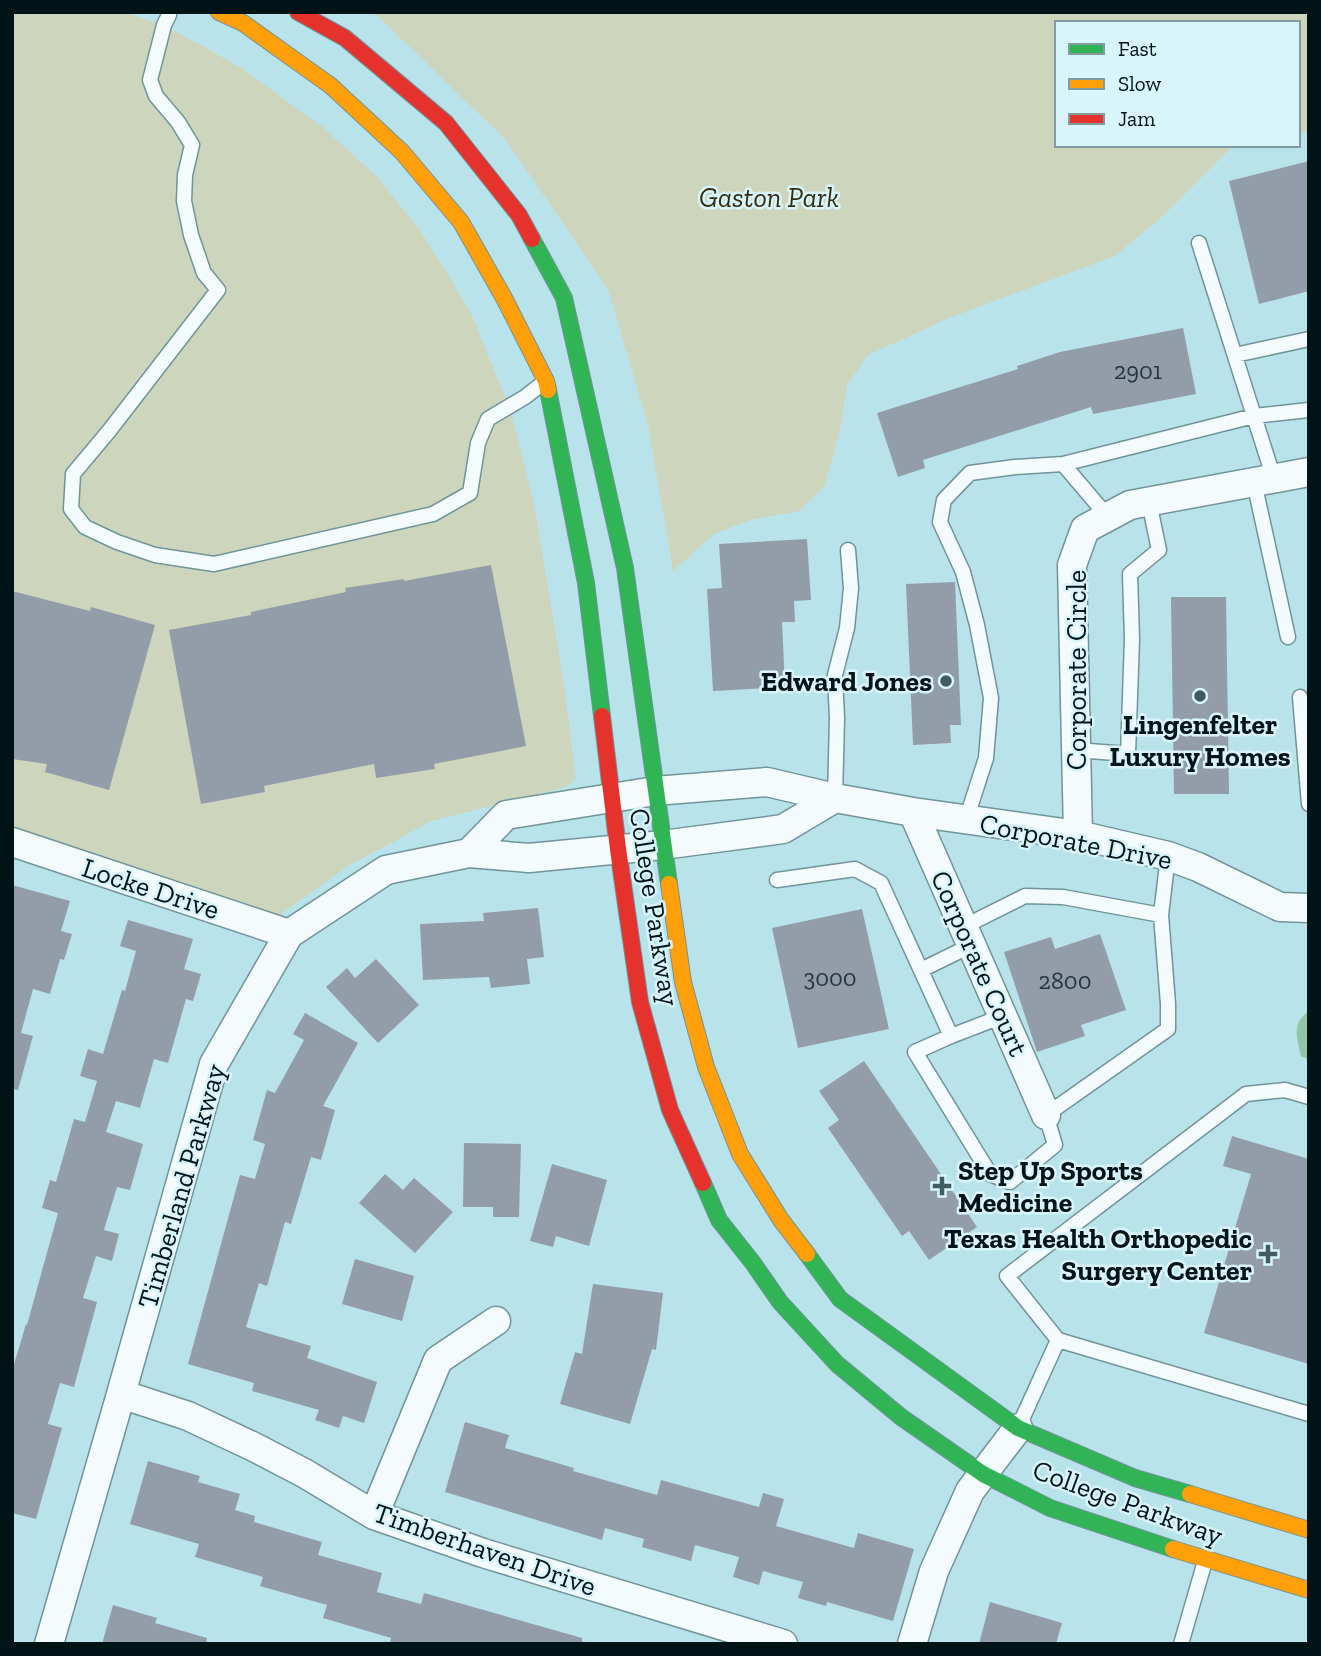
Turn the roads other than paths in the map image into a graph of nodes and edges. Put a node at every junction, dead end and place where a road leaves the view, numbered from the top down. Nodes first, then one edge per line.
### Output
1 (169, 12) edge
2 (219, 12) edge
3 (298, 12) edge
4 (1199, 243) dead end
5 (1309, 339) edge
6 (1235, 355) junction
7 (563, 375) junction
8 (1309, 410) edge
9 (1254, 416) junction
10 (1063, 464) junction
11 (1309, 472) edge
12 (1264, 480) junction
13 (1149, 502) junction
14 (1108, 517) junction
15 (848, 550) dead end
16 (1287, 637) dead end
17 (1300, 697) dead end
18 (1076, 750) junction
19 (655, 791) junction
20 (835, 798) junction
21 (612, 799) junction
22 (1309, 804) edge
23 (913, 812) junction
24 (966, 820) junction
25 (1078, 835) junction
26 (12, 842) edge
27 (663, 845) junction
28 (618, 849) junction
29 (469, 853) junction
30 (1168, 856) junction
31 (777, 880) dead end
32 (1309, 908) edge
33 (1161, 915) junction
34 (289, 934) junction
35 (967, 936) junction
36 (921, 970) junction
37 (1003, 1016) junction
38 (951, 1036) junction
39 (1309, 1097) edge
40 (1046, 1115) junction
41 (496, 1321) dead end
42 (1058, 1340) junction
43 (121, 1394) junction
44 (1309, 1413) edge
45 (1018, 1428) junction
46 (983, 1474) junction
47 (374, 1515) junction
48 (1309, 1530) edge
49 (1206, 1559) junction
50 (1309, 1590) edge
51 (49, 1644) edge
52 (783, 1644) edge
53 (912, 1644) edge
54 (1181, 1644) edge

1 - 7 lane
2 - 7 main road, College Parkway
3 - 7 main road, College Parkway
4 - 6 lane
5 - 6 lane
6 - 9 lane
7 - 19 main road, College Parkway
7 - 21 main road, College Parkway
8 - 9 lane
9 - 10 lane
9 - 12 lane
10 - 14 lane
10 - 24 lane
11 - 12 street, Corporate Circle
12 - 13 street, Corporate Circle
12 - 16 lane
13 - 14 street, Corporate Circle
13 - 18 lane
14 - 18 street, Corporate Circle
15 - 20 lane
17 - 22 lane
18 - 25 street, Corporate Circle
19 - 20 street, Corporate Drive
19 - 21 street
19 - 27 main road, College Parkway
20 - 23 street, Corporate Drive
20 - 27 street
21 - 28 main road, College Parkway
21 - 29 street
23 - 24 street, Corporate Drive
23 - 35 street, Corporate Court
24 - 25 street, Corporate Drive
25 - 30 street, Corporate Drive
26 - 34 street, Locke Drive
27 - 28 street, Timberland Parkway
27 - 45 main road, College Parkway
28 - 29 street, Timberland Parkway
28 - 46 main road, College Parkway
29 - 34 street, Timberland Parkway
30 - 32 street, Corporate Drive
30 - 33 lane
31 - 36 lane
33 - 35 lane
33 - 40 lane
34 - 43 street, Timberland Parkway
35 - 36 lane
35 - 37 street, Corporate Court
36 - 38 lane
37 - 38 lane
37 - 40 street, Corporate Court
38 - 40 lane
39 - 42 lane
41 - 47 street
42 - 44 lane
42 - 45 lane
43 - 47 street, Timberhaven Drive
43 - 51 street, Timberland Parkway
45 - 46 street
45 - 48 main road, College Parkway
46 - 49 main road, College Parkway
46 - 53 street
47 - 52 street, Timberhaven Drive
49 - 50 main road, College Parkway
49 - 54 lane

